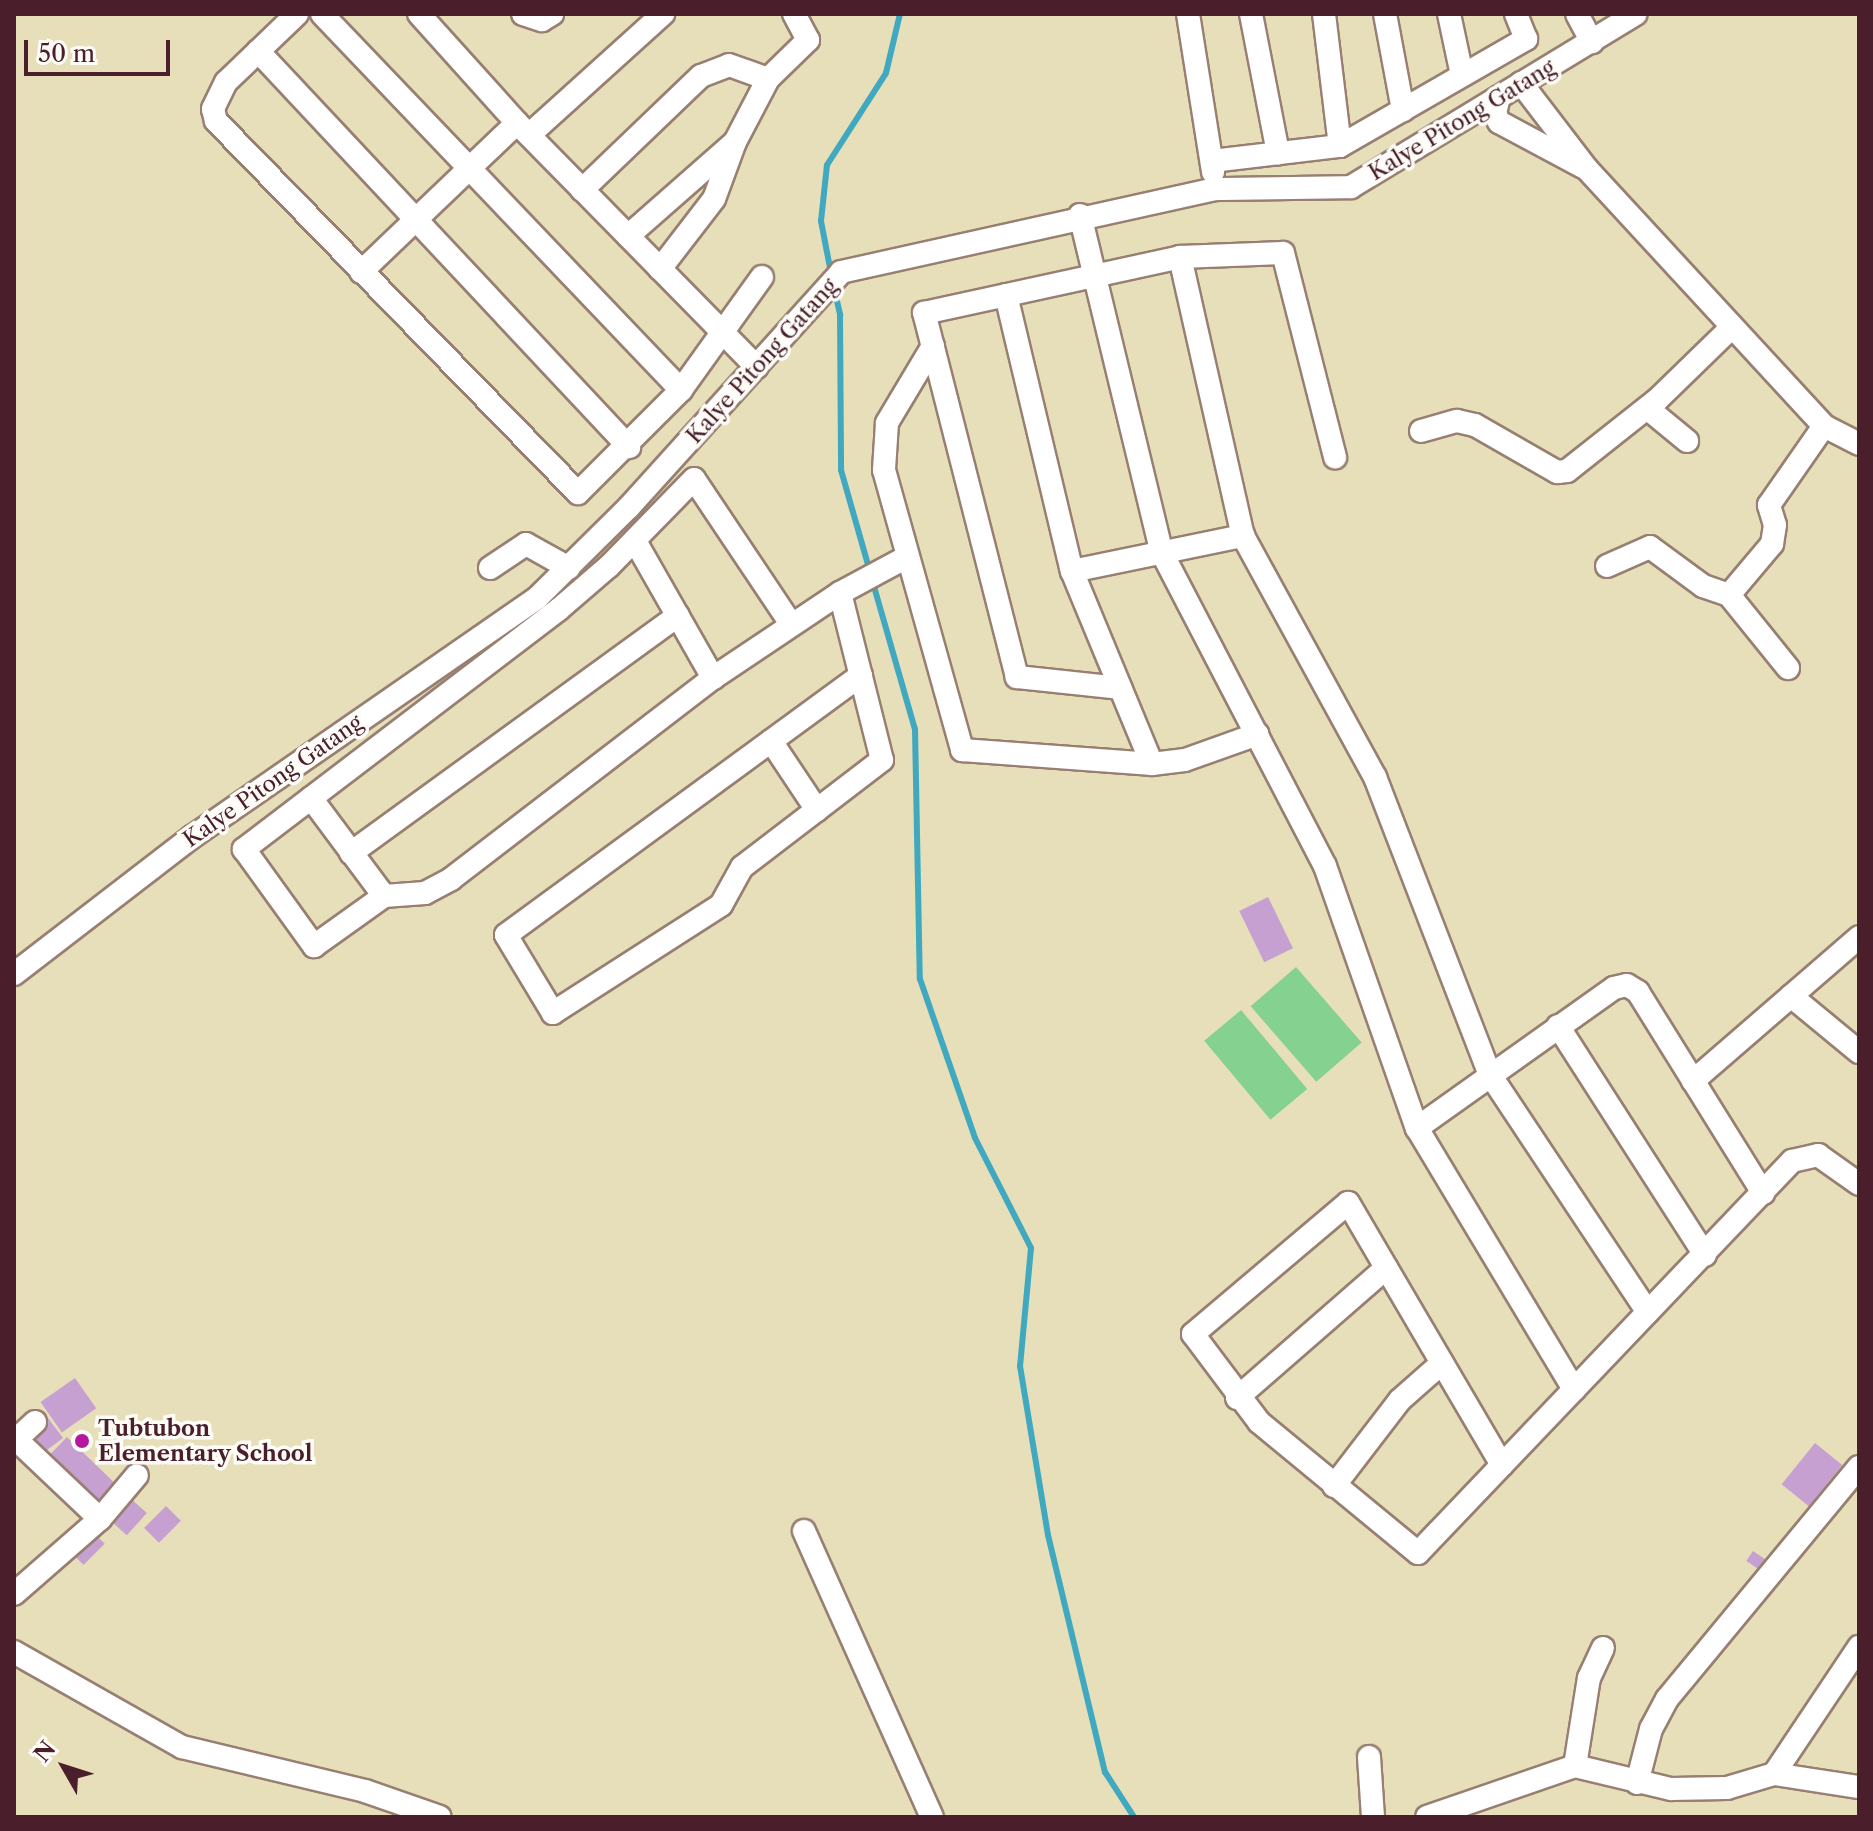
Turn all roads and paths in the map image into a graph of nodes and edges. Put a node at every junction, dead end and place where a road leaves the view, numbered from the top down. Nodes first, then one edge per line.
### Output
1 (297, 14) edge
2 (322, 14) edge
3 (419, 14) edge
4 (523, 14) edge
5 (552, 14) edge
6 (663, 14) edge
7 (794, 14) edge
8 (1188, 14) edge
9 (1251, 14) edge
10 (1324, 14) edge
11 (1385, 14) edge
12 (1449, 14) edge
13 (1516, 14) edge
14 (1577, 14) edge
15 (1635, 14) edge
16 (1592, 42) junction
17 (258, 51) junction
18 (1462, 75) junction
19 (768, 79) junction
20 (1521, 83) junction
21 (1499, 97) junction
22 (1403, 110) junction
23 (523, 129) junction
24 (735, 142) junction
25 (1340, 146) junction
26 (1278, 153) junction
27 (1212, 161) junction
28 (470, 168) junction
29 (1587, 169) junction
30 (1216, 189) junction
31 (582, 190) junction
32 (1080, 215) junction
33 (416, 219) junction
34 (628, 236) junction
35 (1180, 257) junction
36 (660, 269) junction
37 (361, 272) junction
38 (1096, 274) junction
39 (762, 277) dead end
40 (1006, 295) junction
41 (1730, 329) junction
42 (724, 333) junction
43 (933, 346) junction
44 (757, 367) junction
45 (681, 390) junction
46 (1647, 408) junction
47 (1824, 426) junction
48 (1421, 431) dead end
49 (1687, 441) dead end
50 (1859, 444) edge
51 (629, 447) junction
52 (1335, 457) dead end
53 (1243, 536) junction
54 (635, 541) junction
55 (1161, 551) junction
56 (896, 563) junction
57 (1607, 566) dead end
58 (490, 568) dead end
59 (569, 568) junction
60 (1072, 571) junction
61 (840, 593) junction
62 (1729, 595) junction
63 (678, 615) junction
64 (791, 624) junction
65 (1788, 668) dead end
66 (861, 675) junction
67 (713, 678) junction
68 (1120, 688) junction
69 (1258, 734) junction
70 (771, 741) junction
71 (1152, 764) junction
72 (311, 798) junction
73 (817, 810) junction
74 (351, 853) junction
75 (384, 896) junction
76 (1859, 937) edge
77 (14, 974) edge
78 (1791, 996) junction
79 (1558, 1026) junction
80 (1859, 1052) edge
81 (1489, 1073) junction
82 (1693, 1081) junction
83 (1417, 1128) junction
84 (1859, 1184) edge
85 (1763, 1193) junction
86 (1705, 1255) junction
87 (1386, 1268) junction
88 (1648, 1312) junction
89 (1442, 1363) junction
90 (1574, 1389) junction
91 (1237, 1398) junction
92 (35, 1422) dead end
93 (1502, 1465) junction
94 (1859, 1467) edge
95 (137, 1475) dead end
96 (1334, 1486) junction
97 (100, 1519) junction
98 (804, 1531) dead end
99 (14, 1594) edge
100 (1859, 1647) edge
101 (1603, 1648) dead end
102 (14, 1652) edge
103 (1369, 1757) dead end
104 (1575, 1766) junction
105 (1774, 1774) junction
106 (1637, 1783) junction
107 (1859, 1787) edge
108 (440, 1817) edge
109 (932, 1817) edge
110 (1373, 1817) edge
111 (1427, 1817) edge

1 - 17 street
2 - 28 street
3 - 23 street
4 - 5 street
6 - 23 street
7 - 19 street
8 - 27 street
9 - 26 street
10 - 25 street
11 - 22 street
12 - 18 street
13 - 18 street
14 - 16 street
15 - 16 street, Kalye Pitong Gatang
16 - 20 street, Kalye Pitong Gatang
17 - 33 street
17 - 37 street
18 - 22 street
19 - 24 street
19 - 31 street
20 - 21 street, Kalye Pitong Gatang
20 - 29 street
21 - 29 street
21 - 30 street, Kalye Pitong Gatang
22 - 25 street
23 - 28 street
23 - 31 street
24 - 34 street
24 - 36 street
25 - 26 street
26 - 27 street
27 - 30 street
28 - 33 street
28 - 45 street
29 - 41 street
30 - 32 street, Kalye Pitong Gatang
31 - 34 street
32 - 38 street
32 - 44 street, Kalye Pitong Gatang
33 - 37 street
33 - 51 street
34 - 36 street
35 - 38 street
35 - 52 street
35 - 53 street
36 - 42 street
37 - 51 street
38 - 40 street
38 - 55 street
39 - 42 street
40 - 43 street
40 - 60 street
41 - 46 street
41 - 47 street
42 - 44 street
42 - 45 street
43 - 56 street
43 - 68 street
44 - 59 street, Kalye Pitong Gatang
45 - 51 street
46 - 48 street
46 - 49 street
47 - 50 street
47 - 62 street
53 - 55 street
53 - 81 street
54 - 63 street
54 - 64 street
54 - 72 street
55 - 60 street
55 - 69 street
56 - 61 street
56 - 71 street
57 - 62 street
58 - 59 street
59 - 77 street, Kalye Pitong Gatang
60 - 68 street
61 - 64 street
61 - 66 street
62 - 65 street
63 - 67 street
63 - 74 street
64 - 67 street
66 - 70 street
66 - 73 street
67 - 75 street
68 - 71 street
69 - 71 street
69 - 83 street
70 - 73 street
70 - 73 street
72 - 74 street
72 - 75 street
74 - 75 street
76 - 78 street
78 - 80 street
78 - 82 street
79 - 81 street
79 - 82 street
79 - 86 street
81 - 83 street
81 - 88 street
82 - 85 street
83 - 90 street
84 - 85 street
85 - 86 street
86 - 88 street
87 - 89 street
87 - 91 street
87 - 91 street
88 - 90 street
89 - 93 street
89 - 96 street
90 - 93 street
91 - 96 street
92 - 97 street
93 - 96 street
94 - 106 street
95 - 97 street
97 - 99 street
98 - 109 street
100 - 105 street
101 - 104 street
102 - 108 street
103 - 110 street
104 - 106 street
104 - 111 street
105 - 106 street
105 - 107 street

